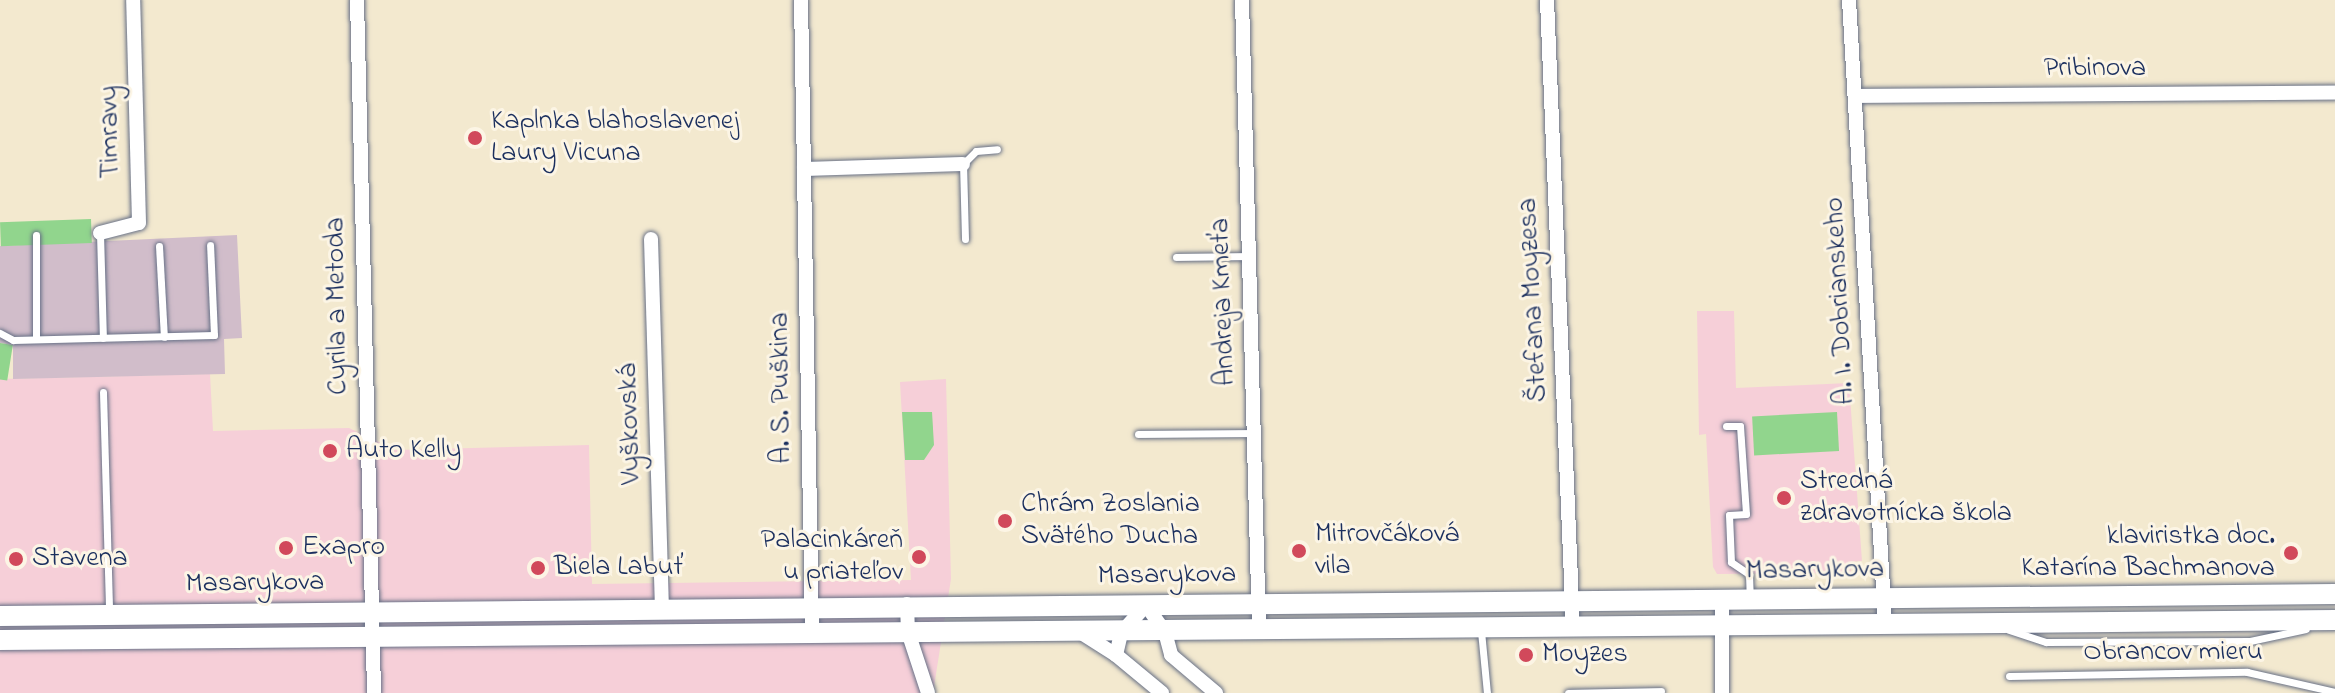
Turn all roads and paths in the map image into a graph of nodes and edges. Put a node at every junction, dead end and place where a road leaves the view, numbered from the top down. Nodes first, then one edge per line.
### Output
1 (133, 0) edge
2 (357, 0) edge
3 (801, 0) edge
4 (1242, 0) edge
5 (1547, 0) edge
6 (1849, 0) edge
7 (2335, 93) edge
8 (1855, 96) junction
9 (997, 149) dead end
10 (963, 164) junction
11 (804, 169) junction
12 (100, 233) joint
13 (36, 235) dead end
14 (651, 239) dead end
15 (965, 239) dead end
16 (210, 245) dead end
17 (159, 246) dead end
18 (1249, 256) junction
19 (1176, 257) dead end
20 (0, 333) edge
21 (164, 337) junction
22 (103, 338) junction
23 (36, 339) junction
24 (103, 392) dead end
25 (1726, 426) dead end
26 (1254, 433) junction
27 (1138, 434) dead end
28 (2335, 594) edge
29 (1884, 598) junction
30 (1573, 599) junction
31 (1722, 599) junction
32 (1750, 599) junction
33 (1258, 603) junction
34 (907, 604) junction
35 (812, 605) junction
36 (1146, 605) junction
37 (582, 608) junction
38 (662, 608) junction
39 (371, 610) junction
40 (109, 615) junction
41 (0, 616) edge
42 (2335, 621) edge
43 (1885, 623) junction
44 (1721, 624) junction
45 (1573, 628) junction
46 (1481, 629) junction
47 (1259, 630) junction
48 (908, 632) junction
49 (1080, 632) junction
50 (1165, 632) junction
51 (812, 633) junction
52 (1121, 633) junction
53 (582, 635) junction
54 (372, 638) junction
55 (0, 640) edge
56 (1116, 655) junction
57 (2009, 676) dead end
58 (1661, 691) dead end
59 (2335, 692) edge
60 (374, 693) edge
61 (928, 693) edge
62 (1162, 693) edge
63 (1216, 693) edge
64 (1487, 693) edge
65 (1568, 693) edge
66 (1722, 693) edge

1 - 12 street, Timravy
2 - 39 street, Cyrila a Metoda
3 - 11 street, A. S. Puškina
4 - 18 street, Andreja Kmeťa
5 - 30 street, Štefana Moyzesa
6 - 8 street, A. I. Dobrianskeho
7 - 8 street, Pribinova
8 - 29 street, A. I. Dobrianskeho
9 - 10 lane
10 - 11 street
10 - 15 lane
11 - 35 street, A. S. Puškina
12 - 22 lane
13 - 23 lane
14 - 38 street, Vyškovská
16 - 21 lane
17 - 21 lane
18 - 19 lane
18 - 26 street, Andreja Kmeťa
20 - 23 lane
21 - 22 lane
22 - 23 lane
24 - 40 lane
25 - 32 lane
26 - 27 lane
26 - 33 street, Andreja Kmeťa
28 - 29 main road, Masarykova
29 - 32 main road, Masarykova
29 - 43 street, A. I. Dobrianskeho
30 - 31 main road, Masarykova
30 - 33 main road, Masarykova
30 - 45 street, Štefana Moyzesa
31 - 32 main road, Masarykova
31 - 44 street
33 - 36 main road, Masarykova
33 - 47 street, Andreja Kmeťa
34 - 35 main road, Masarykova
34 - 36 main road, Masarykova
34 - 48 street
35 - 38 main road, Masarykova
35 - 51 street, A. S. Puškina
36 - 50 street
36 - 52 street
37 - 38 main road, Masarykova
37 - 39 main road, Masarykova
37 - 53 street
39 - 40 main road, Masarykova
39 - 54 street, Cyrila a Metoda
40 - 41 main road, Masarykova
42 - 43 main road, Masarykova
43 - 44 main road, Masarykova
44 - 45 main road, Masarykova
44 - 66 street
45 - 46 main road, Masarykova
46 - 47 main road, Masarykova
46 - 64 lane
47 - 50 main road, Masarykova
48 - 49 main road, Masarykova
48 - 51 main road, Masarykova
48 - 61 street
49 - 52 main road, Masarykova
49 - 56 street
50 - 52 main road, Masarykova
50 - 63 street
51 - 53 main road, Masarykova
52 - 56 street
53 - 54 main road, Masarykova
54 - 55 main road, Masarykova
54 - 60 street, Cyrila a Metoda
56 - 62 street
57 - 59 lane, Obrancov mieru
58 - 65 lane

